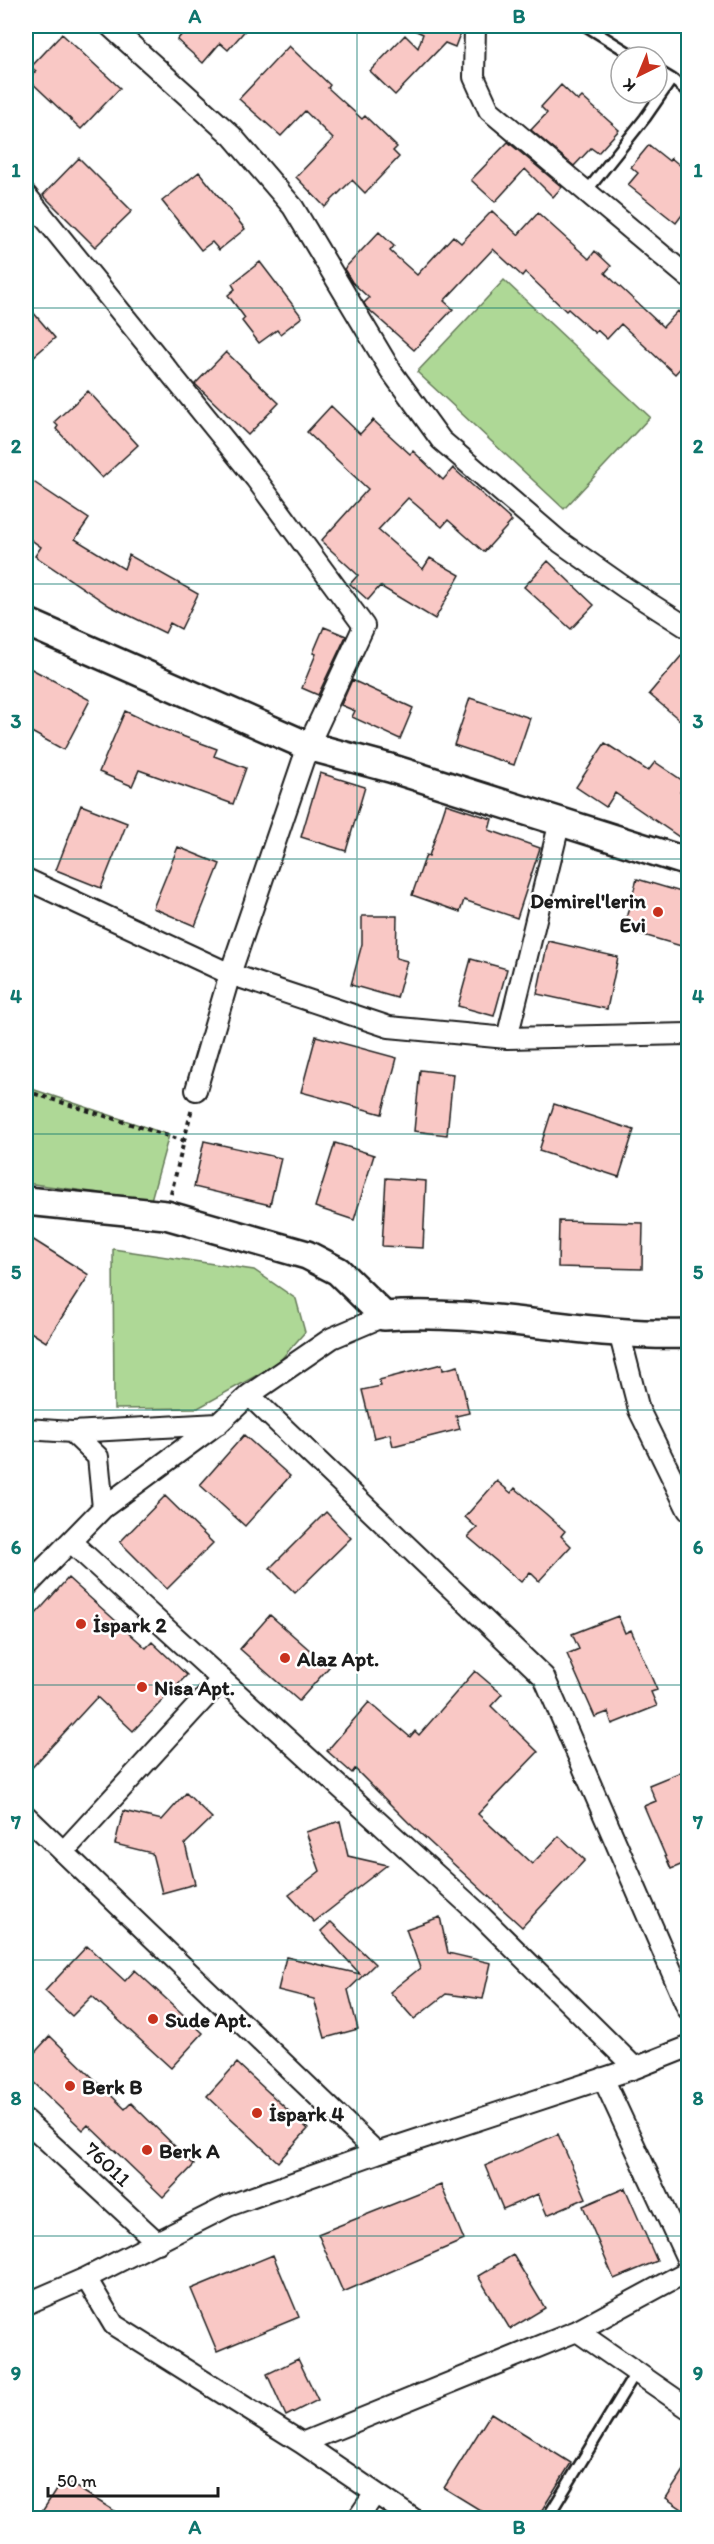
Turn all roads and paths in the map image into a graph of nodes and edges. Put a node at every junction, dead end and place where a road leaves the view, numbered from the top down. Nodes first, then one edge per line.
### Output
1 (34, 26) edge
2 (110, 26) edge
3 (475, 26) edge
4 (586, 26) edge
5 (26, 34) edge
6 (617, 45) edge
7 (669, 77) edge
8 (672, 79) junction
9 (688, 92) edge
10 (586, 192) junction
11 (26, 195) edge
12 (688, 277) edge
13 (26, 622) edge
14 (688, 628) edge
15 (308, 746) junction
16 (560, 821) junction
17 (688, 861) edge
18 (26, 879) edge
19 (230, 974) junction
20 (688, 1035) edge
21 (507, 1038) junction
22 (196, 1090) joint
23 (26, 1091) edge
24 (184, 1141) junction
25 (26, 1201) edge
26 (166, 1215) junction
27 (384, 1316) junction
28 (619, 1332) junction
29 (688, 1334) edge
30 (249, 1395) junction
31 (218, 1424) junction
32 (26, 1429) edge
33 (72, 1432) junction
34 (103, 1508) junction
35 (688, 1510) edge
36 (71, 1542) junction
37 (26, 1587) edge
38 (222, 1679) junction
39 (26, 1816) edge
40 (64, 1851) junction
41 (688, 2009) edge
42 (688, 2047) edge
43 (635, 2067) junction
44 (603, 2078) junction
45 (26, 2121) edge
46 (377, 2153) junction
47 (158, 2243) junction
48 (688, 2261) edge
49 (688, 2271) edge
50 (86, 2278) junction
51 (26, 2304) edge
52 (577, 2331) junction
53 (636, 2372) junction
54 (688, 2408) edge
55 (302, 2444) junction
56 (374, 2494) junction
57 (358, 2518) edge
58 (412, 2518) edge
59 (549, 2518) edge

1 - 5 path
2 - 14 street
3 - 10 street
4 - 6 lane
7 - 8 lane
8 - 9 lane
8 - 10 lane
10 - 12 street
11 - 15 street
13 - 15 street
15 - 16 street
15 - 19 street
16 - 17 street
16 - 21 street
18 - 19 street
19 - 21 street
19 - 22 street
20 - 21 street
22 - 24 path
23 - 24 path
24 - 26 path
25 - 26 street
26 - 27 street
27 - 28 street
27 - 30 street
28 - 29 street
28 - 35 street
30 - 31 street
30 - 41 street
31 - 33 street
31 - 34 street
32 - 33 street
33 - 34 street
34 - 36 street
36 - 37 street
36 - 38 street
38 - 40 street
38 - 43 street
39 - 40 street
40 - 46 street
42 - 43 street
43 - 44 street
44 - 46 street
44 - 48 street
45 - 47 street, 76011
46 - 47 street
47 - 50 street
49 - 52 street
50 - 51 street
50 - 55 street
52 - 53 street
52 - 55 street
53 - 54 street
53 - 59 lane
55 - 56 street
56 - 57 street
56 - 58 street

